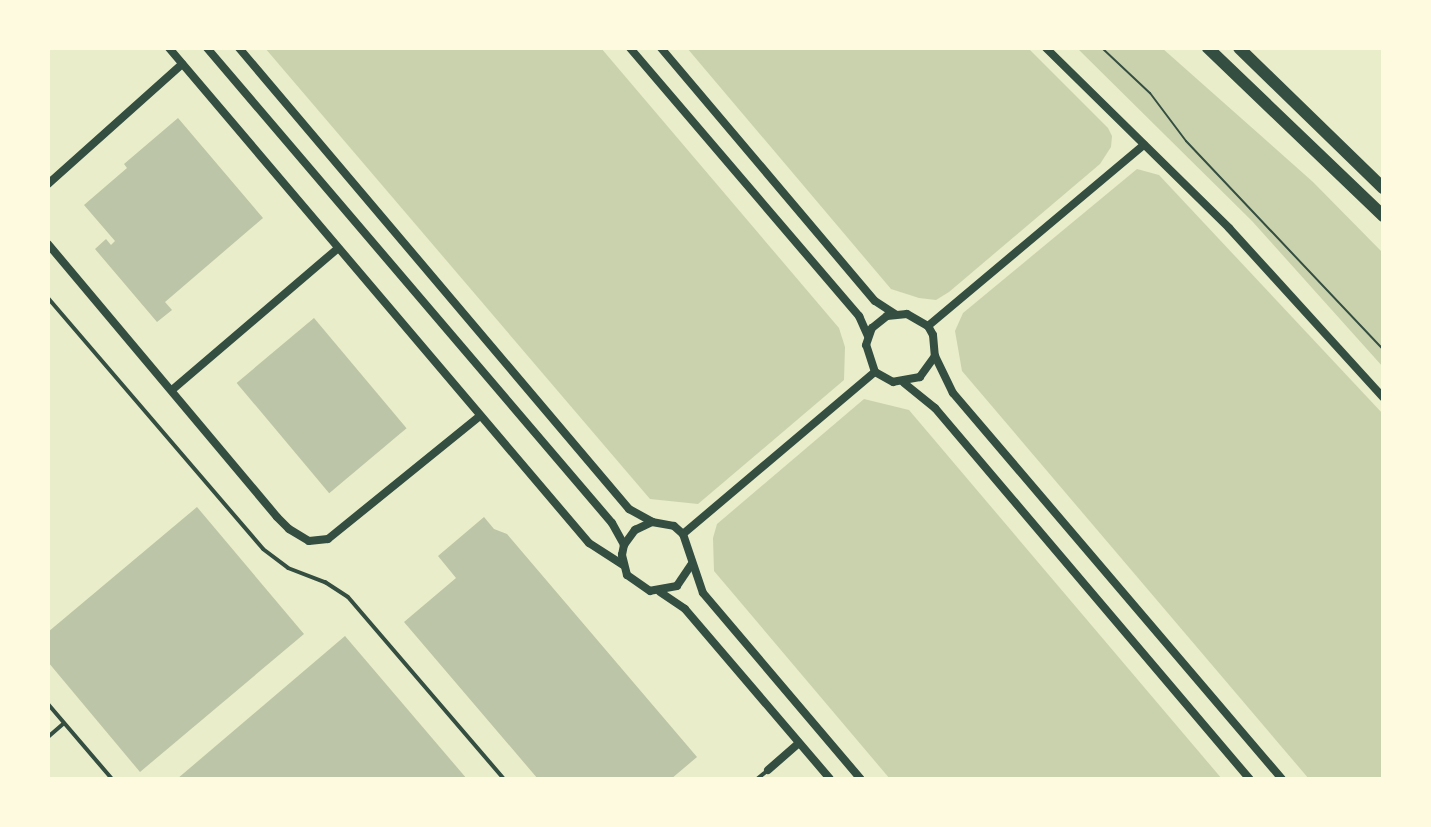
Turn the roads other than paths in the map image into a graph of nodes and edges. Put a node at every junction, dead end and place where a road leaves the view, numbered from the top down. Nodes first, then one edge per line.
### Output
1 (169, 48) edge
2 (207, 48) edge
3 (239, 48) edge
4 (630, 48) edge
5 (661, 48) edge
6 (1046, 48) edge
7 (1208, 48) edge
8 (1239, 48) edge
9 (182, 64) junction
10 (1144, 145) junction
11 (48, 184) edge
12 (1383, 188) edge
13 (1383, 216) edge
14 (48, 244) edge
15 (338, 248) junction
16 (48, 298) edge
17 (895, 314) junction
18 (928, 326) junction
19 (868, 336) junction
20 (935, 356) junction
21 (875, 372) junction
22 (904, 383) junction
23 (172, 390) junction
24 (1383, 397) edge
25 (480, 416) junction
26 (652, 522) junction
27 (683, 534) junction
28 (624, 545) junction
29 (623, 565) junction
30 (691, 565) junction
31 (660, 592) junction
32 (48, 704) edge
33 (64, 723) junction
34 (48, 737) edge
35 (799, 743) junction
36 (768, 770) joint
37 (112, 779) edge
38 (504, 779) edge
39 (757, 779) edge
40 (830, 779) edge
41 (861, 779) edge
42 (1250, 779) edge
43 (1282, 779) edge

1 - 9 street
2 - 28 street
3 - 26 street
4 - 19 street
5 - 17 street
6 - 10 street
7 - 13 main road
8 - 12 main road
9 - 11 street
9 - 15 street
10 - 18 street
10 - 24 street
14 - 23 street
15 - 23 street
15 - 25 street
16 - 38 lane
17 - 18 street
17 - 19 street
18 - 20 street
19 - 21 street
20 - 22 street
20 - 43 street
21 - 22 street
21 - 27 street
22 - 42 street
23 - 25 street
25 - 29 street
26 - 27 street
26 - 28 street
27 - 30 street
28 - 29 street
29 - 31 street
30 - 31 street
30 - 41 street
31 - 35 street
32 - 33 lane
33 - 34 lane
33 - 37 lane
35 - 36 street
35 - 40 street
36 - 39 lane

